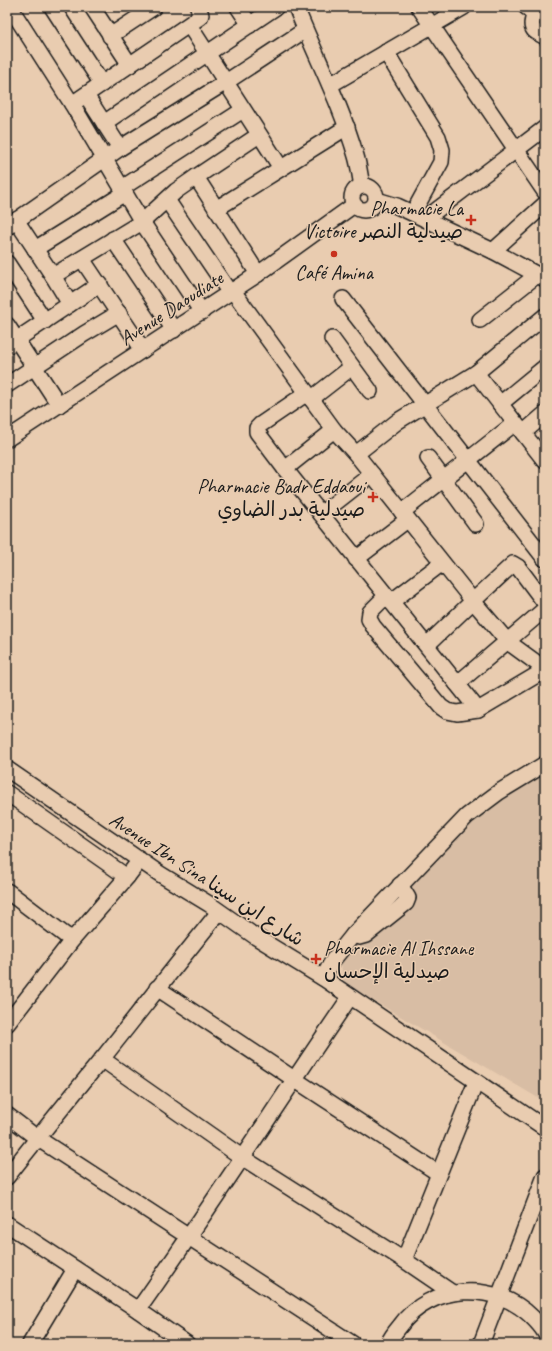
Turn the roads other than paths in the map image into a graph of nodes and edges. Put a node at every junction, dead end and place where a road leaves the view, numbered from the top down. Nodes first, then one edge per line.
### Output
1 (10, 7) edge
2 (52, 7) edge
3 (154, 7) edge
4 (198, 7) edge
5 (238, 7) edge
6 (276, 7) edge
7 (296, 7) edge
8 (419, 7) edge
9 (464, 7) edge
10 (526, 7) edge
11 (94, 8) edge
12 (189, 25) junction
13 (250, 25) junction
14 (432, 27) junction
15 (305, 30) junction
16 (110, 36) junction
17 (545, 37) edge
18 (386, 52) junction
19 (207, 54) junction
20 (130, 66) junction
21 (226, 82) junction
22 (102, 84) junction
23 (330, 85) junction
24 (86, 95) junction
25 (72, 104) junction
26 (243, 110) junction
27 (104, 123) junction
28 (347, 127) junction
29 (545, 128) edge
30 (259, 135) junction
31 (120, 148) junction
32 (516, 150) junction
33 (105, 158) junction
34 (281, 168) junction
35 (196, 177) junction
36 (362, 186) junction
37 (124, 191) junction
38 (545, 192) edge
39 (167, 200) junction
40 (377, 200) junction
41 (545, 204) edge
42 (354, 205) junction
43 (216, 208) junction
44 (419, 216) junction
45 (142, 222) junction
46 (11, 224) edge
47 (113, 239) junction
48 (35, 249) junction
49 (493, 251) junction
50 (82, 259) junction
51 (7, 263) edge
52 (258, 274) junction
53 (53, 276) junction
54 (542, 279) edge
55 (100, 284) junction
56 (232, 292) junction
57 (343, 299) dead end
58 (70, 304) junction
59 (202, 312) junction
60 (119, 313) junction
61 (545, 316) edge
62 (480, 320) dead end
63 (45, 321) junction
64 (7, 325) edge
65 (174, 330) junction
66 (332, 339) dead end
67 (12, 343) edge
68 (143, 350) junction
69 (545, 366) edge
70 (34, 367) junction
71 (352, 367) junction
72 (476, 373) junction
73 (7, 385) edge
74 (370, 390) dead end
75 (309, 396) junction
76 (425, 404) junction
77 (500, 404) junction
78 (59, 405) junction
79 (545, 414) edge
80 (519, 428) junction
81 (334, 430) junction
82 (7, 439) edge
83 (543, 452) edge
84 (356, 454) junction
85 (428, 458) dead end
86 (468, 461) junction
87 (285, 469) junction
88 (372, 474) junction
89 (443, 480) junction
90 (321, 514) junction
91 (405, 516) junction
92 (476, 524) dead end
93 (356, 559) junction
94 (545, 559) edge
95 (442, 563) junction
96 (389, 599) junction
97 (473, 601) junction
98 (545, 603) edge
99 (545, 609) edge
100 (508, 642) junction
101 (427, 645) junction
102 (545, 670) edge
103 (457, 684) junction
104 (478, 710) junction
105 (545, 764) edge
106 (7, 769) edge
107 (7, 793) edge
108 (140, 860) junction
109 (127, 877) junction
110 (8, 893) edge
111 (219, 912) junction
112 (73, 939) junction
113 (324, 978) junction
114 (157, 988) junction
115 (350, 997) junction
116 (7, 1024) edge
117 (102, 1059) junction
118 (294, 1079) junction
119 (476, 1082) junction
120 (7, 1115) edge
121 (545, 1128) edge
122 (37, 1138) junction
123 (243, 1158) junction
124 (438, 1173) junction
125 (545, 1176) edge
126 (7, 1177) edge
127 (7, 1224) edge
128 (189, 1237) junction
129 (404, 1260) junction
130 (75, 1269) junction
131 (451, 1292) junction
132 (500, 1296) junction
133 (138, 1310) junction
134 (545, 1333) edge
135 (30, 1344) edge
136 (187, 1344) edge
137 (353, 1344) edge
138 (388, 1344) edge
139 (482, 1344) edge

1 - 25 street
2 - 22 street
3 - 16 street
4 - 12 street
5 - 13 street
6 - 13 street
7 - 15 street
8 - 14 street
9 - 14 street
10 - 17 street
11 - 16 street
12 - 19 street
12 - 20 street
13 - 19 street
14 - 18 street
14 - 32 street
15 - 21 street
15 - 23 street
16 - 20 street
18 - 23 street
18 - 44 street
19 - 21 street
19 - 27 street
20 - 22 street
21 - 26 street
21 - 31 street
22 - 24 street
23 - 28 street
24 - 25 street
24 - 27 street
25 - 33 street
26 - 30 street
26 - 37 street
27 - 31 street
28 - 34 street
28 - 36 street
29 - 32 street
30 - 34 street
30 - 35 street
31 - 33 street
32 - 38 street
32 - 44 street
33 - 37 street
33 - 46 street
34 - 43 street
35 - 39 street
35 - 43 street
36 - 40 street
36 - 42 street
37 - 45 street
37 - 48 street
39 - 45 street
39 - 56 street
40 - 42 street
40 - 44 street
41 - 49 street
42 - 52 street, Avenue Daoudiate
43 - 52 street
44 - 49 street
45 - 47 street
45 - 59 street
46 - 48 street
47 - 50 street
47 - 65 street
48 - 53 street
49 - 54 street
50 - 53 street
50 - 55 street
51 - 63 street
52 - 56 street, Avenue Daoudiate
53 - 58 street
54 - 62 street
55 - 58 street
55 - 60 street
56 - 59 street, Avenue Daoudiate
56 - 75 street
57 - 76 street
58 - 63 street
59 - 65 street, Avenue Daoudiate
60 - 68 street
60 - 70 street
61 - 72 street
63 - 67 street
64 - 67 street
65 - 68 street, Avenue Daoudiate
66 - 71 street
67 - 70 street
68 - 78 street, Avenue Daoudiate
69 - 77 street
70 - 73 street
70 - 78 street
71 - 74 street
71 - 75 street
72 - 76 street
72 - 77 street
75 - 81 street
75 - 87 street
76 - 84 street
76 - 86 street
77 - 80 street
78 - 82 street, Avenue Daoudiate
79 - 80 street
80 - 83 street
80 - 86 street
81 - 84 street
81 - 87 street
84 - 88 street
85 - 89 street
86 - 89 street
86 - 94 street
87 - 90 street
88 - 90 street
88 - 91 street
89 - 91 street
89 - 92 street
90 - 93 street
91 - 93 street
91 - 95 street
93 - 96 street
95 - 96 street
95 - 97 street
96 - 101 street
96 - 104 street
97 - 98 street
97 - 100 street
97 - 101 street
99 - 100 street
100 - 102 street
100 - 103 street
101 - 103 street
102 - 104 street
103 - 104 street
105 - 113 street
106 - 108 street, Avenue Ibn Sina شارع ابن سينا
107 - 109 street
108 - 109 street
108 - 111 street, Avenue Ibn Sina شارع ابن سينا
109 - 112 street
110 - 112 street
111 - 113 street, Avenue Ibn Sina شارع ابن سينا
111 - 114 street
112 - 116 street
113 - 115 street, Avenue Ibn Sina شارع ابن سينا
114 - 117 street
114 - 118 street
115 - 118 street
115 - 119 street, Avenue Ibn Sina شارع ابن سينا
117 - 122 street
117 - 123 street
118 - 123 street
118 - 124 street
119 - 121 street, Avenue Ibn Sina شارع ابن سينا
119 - 124 street
120 - 122 street
122 - 126 street
122 - 128 street
123 - 128 street
123 - 129 street
124 - 129 street
125 - 132 street
127 - 130 street
128 - 133 street
128 - 137 street
129 - 131 street
130 - 133 street
130 - 135 street
131 - 132 street
131 - 138 street
132 - 134 street
132 - 139 street
133 - 136 street

